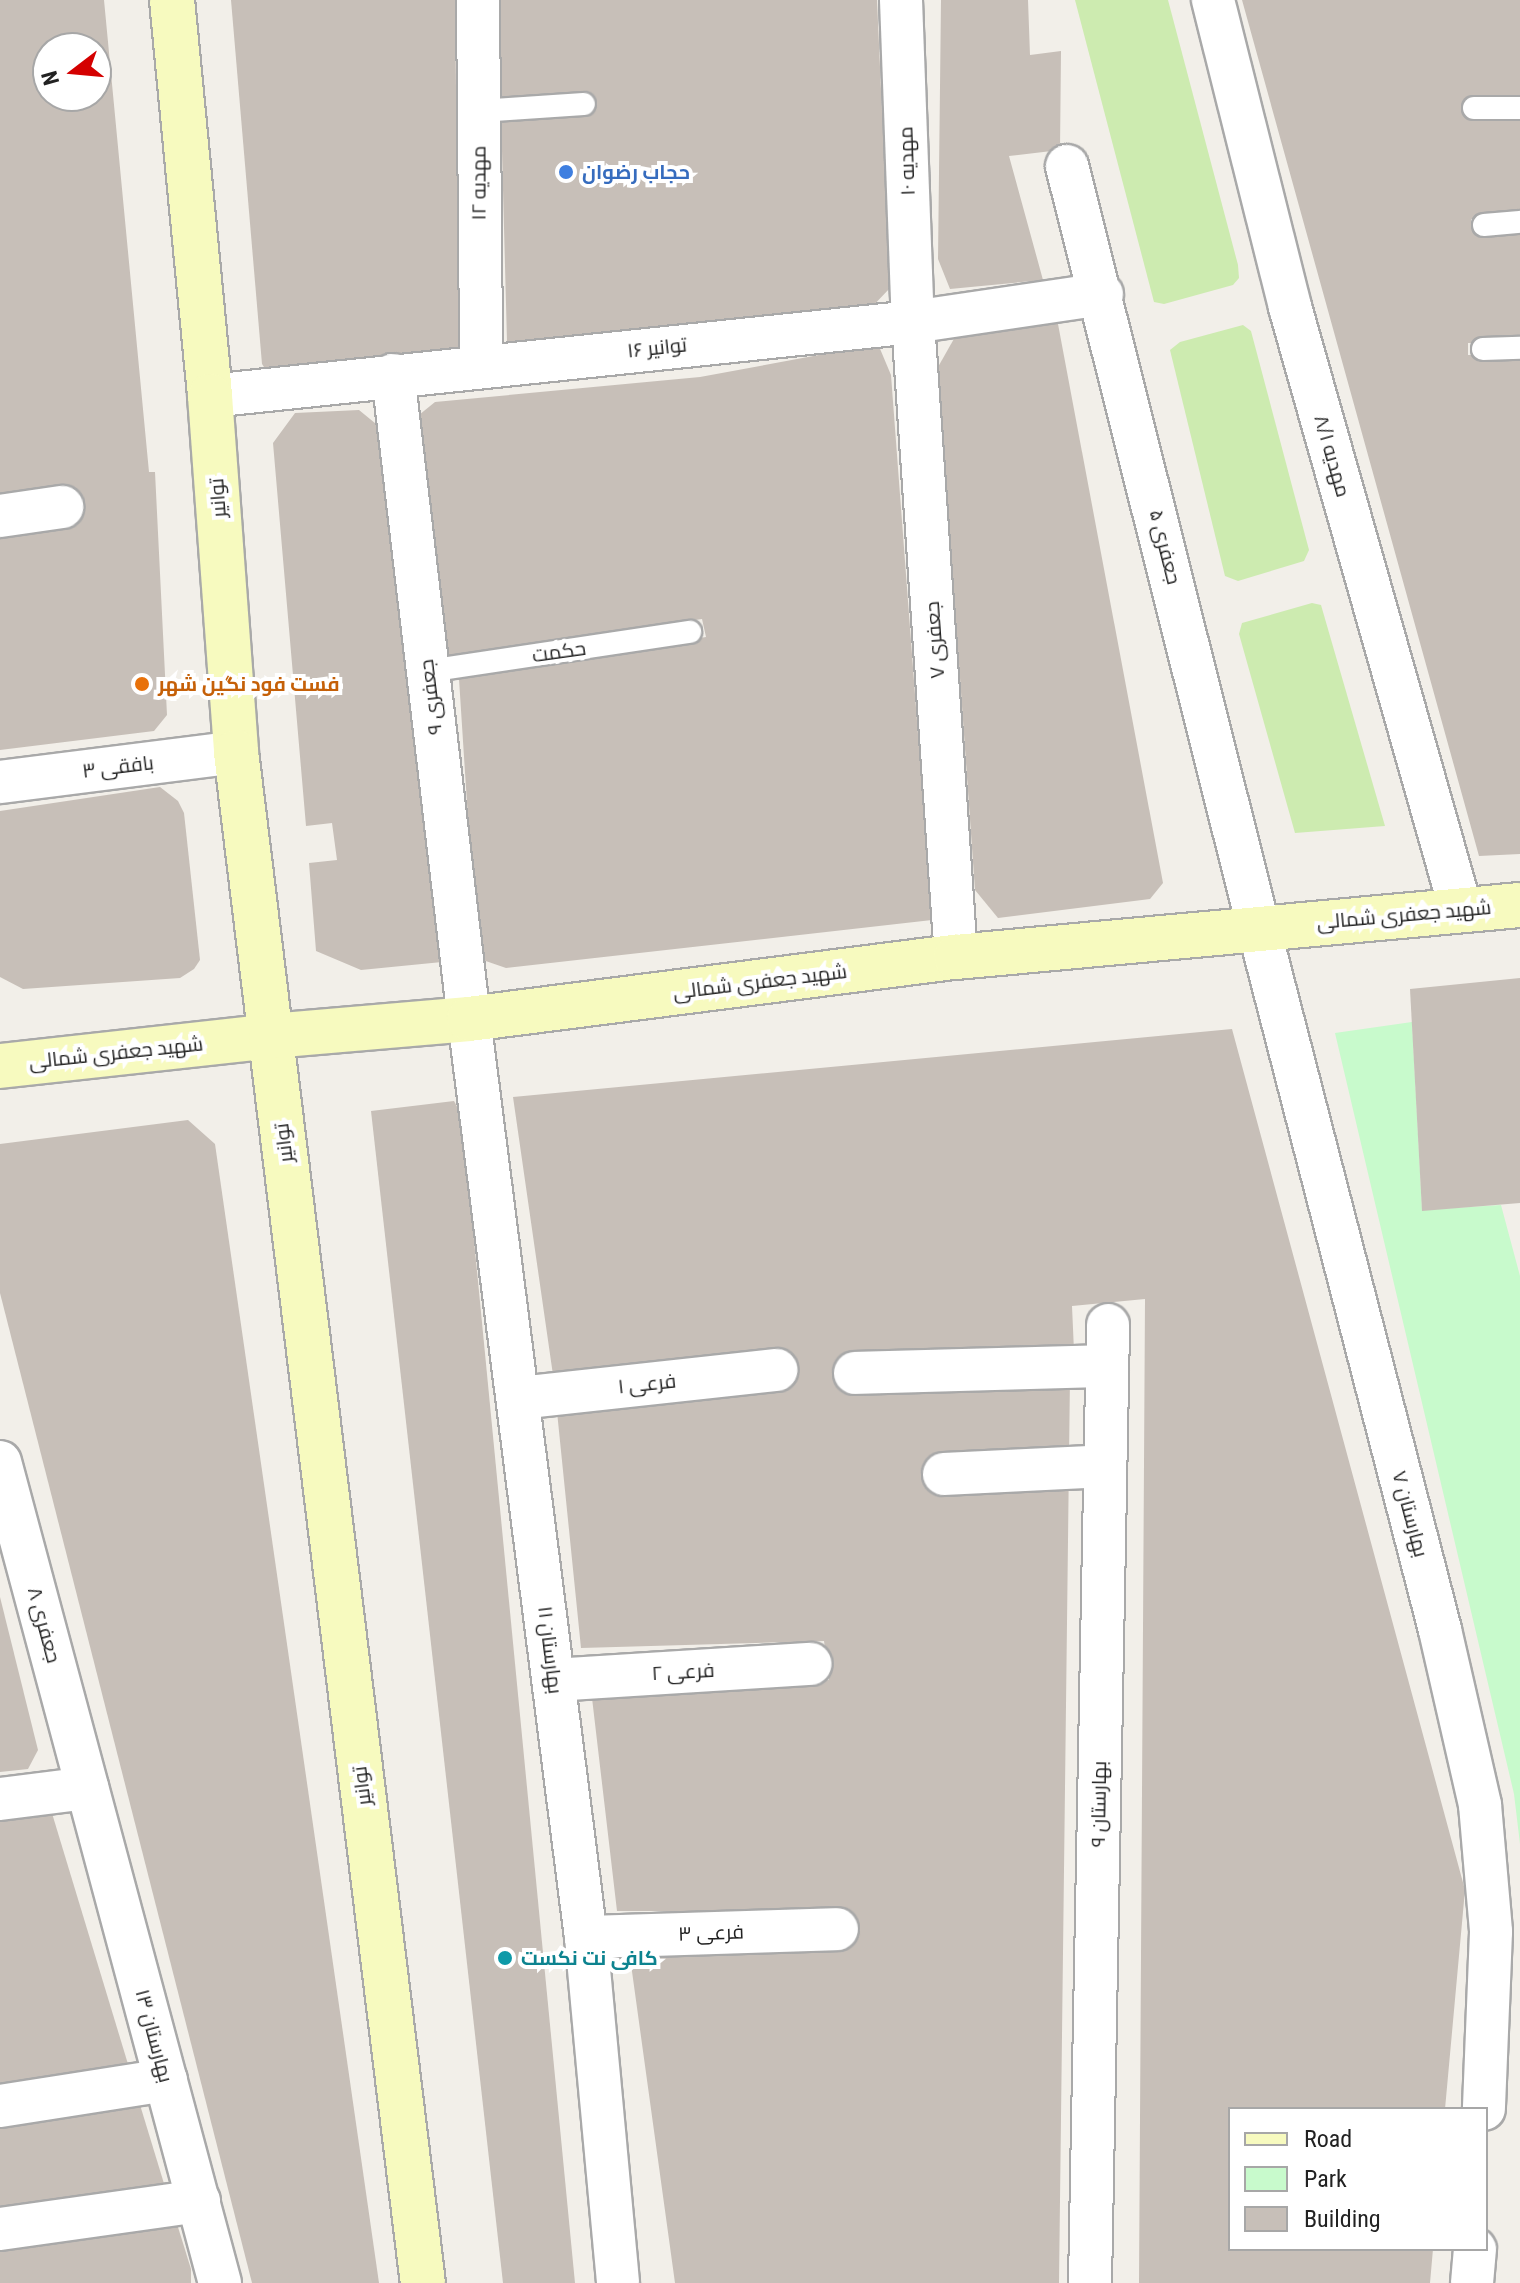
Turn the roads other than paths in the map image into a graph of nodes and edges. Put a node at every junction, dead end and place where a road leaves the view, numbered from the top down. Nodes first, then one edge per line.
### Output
1 (172, 0) edge
2 (478, 0) edge
3 (901, 0) edge
4 (1213, 0) edge
5 (584, 104) dead end
6 (1474, 108) dead end
7 (1520, 108) edge
8 (479, 111) junction
9 (1067, 166) dead end
10 (1520, 222) edge
11 (1484, 225) dead end
12 (1102, 294) junction
13 (913, 322) junction
14 (1520, 348) edge
15 (1483, 349) dead end
16 (481, 366) junction
17 (393, 375) junction
18 (210, 396) junction
19 (62, 507) dead end
20 (0, 516) edge
21 (690, 632) dead end
22 (428, 671) junction
23 (236, 752) junction
24 (0, 782) edge
25 (1520, 905) edge
26 (1461, 910) junction
27 (1259, 929) junction
28 (956, 957) junction
29 (469, 1019) junction
30 (271, 1036) junction
31 (0, 1066) edge
32 (776, 1370) dead end
33 (855, 1373) dead end
34 (518, 1398) junction
35 (0, 1462) edge
36 (1105, 1466) junction
37 (944, 1474) dead end
38 (811, 1664) dead end
39 (554, 1680) junction
40 (87, 1788) junction
41 (0, 1799) edge
42 (837, 1929) dead end
43 (586, 1937) junction
44 (166, 2080) junction
45 (0, 2106) edge
46 (1484, 2107) edge
47 (199, 2201) junction
48 (0, 2229) edge
49 (1475, 2251) edge
50 (220, 2283) edge
51 (423, 2283) edge
52 (618, 2283) edge
53 (1090, 2283) edge
54 (1472, 2283) edge

1 - 18 street, توانیر
2 - 8 street, مهدیه ۱۲
3 - 13 street, مهدیه ۱۰
4 - 26 street, مهدیه ۸/۱
5 - 8 lane
6 - 7 lane
8 - 16 street, مهدیه ۱۲
9 - 12 street, جعفری ۵
10 - 11 lane
12 - 13 street, توانیر ۱۶
12 - 27 street, جعفری ۵
13 - 16 street, توانیر ۱۶
13 - 28 street, جعفری ۷
14 - 15 lane
16 - 17 street, توانیر ۱۶
17 - 18 street, توانیر ۱۶
17 - 22 street, جعفری ۹
18 - 23 street, توانیر
19 - 20 street
21 - 22 lane, حکمت
22 - 29 street, جعفری ۹
23 - 24 street, بافقی ۳
23 - 30 street, توانیر
25 - 26 street, شهید جعفری شمالی
26 - 27 street, شهید جعفری شمالی
27 - 28 street, شهید جعفری شمالی
27 - 46 street, بهارستان ۷
28 - 29 street, شهید جعفری شمالی
29 - 30 street, شهید جعفری شمالی
29 - 34 street, بهارستان ۱۱
30 - 31 street, شهید جعفری شمالی
30 - 51 street, توانیر
32 - 34 street, فرعی ۱
33 - 36 street, بهارستان ۹
34 - 39 street, بهارستان ۱۱
35 - 40 street, جعفری ۸
36 - 37 street
36 - 53 street, بهارستان ۹
38 - 39 street, فرعی ۲
39 - 43 street, بهارستان ۱۱
40 - 41 street
40 - 44 street, بهارستان ۱۳
42 - 43 street, فرعی ۳
43 - 52 street, بهارستان ۱۱
44 - 45 street
44 - 47 street, بهارستان ۱۳
47 - 48 street
47 - 50 street, بهارستان ۱۳
49 - 54 street

